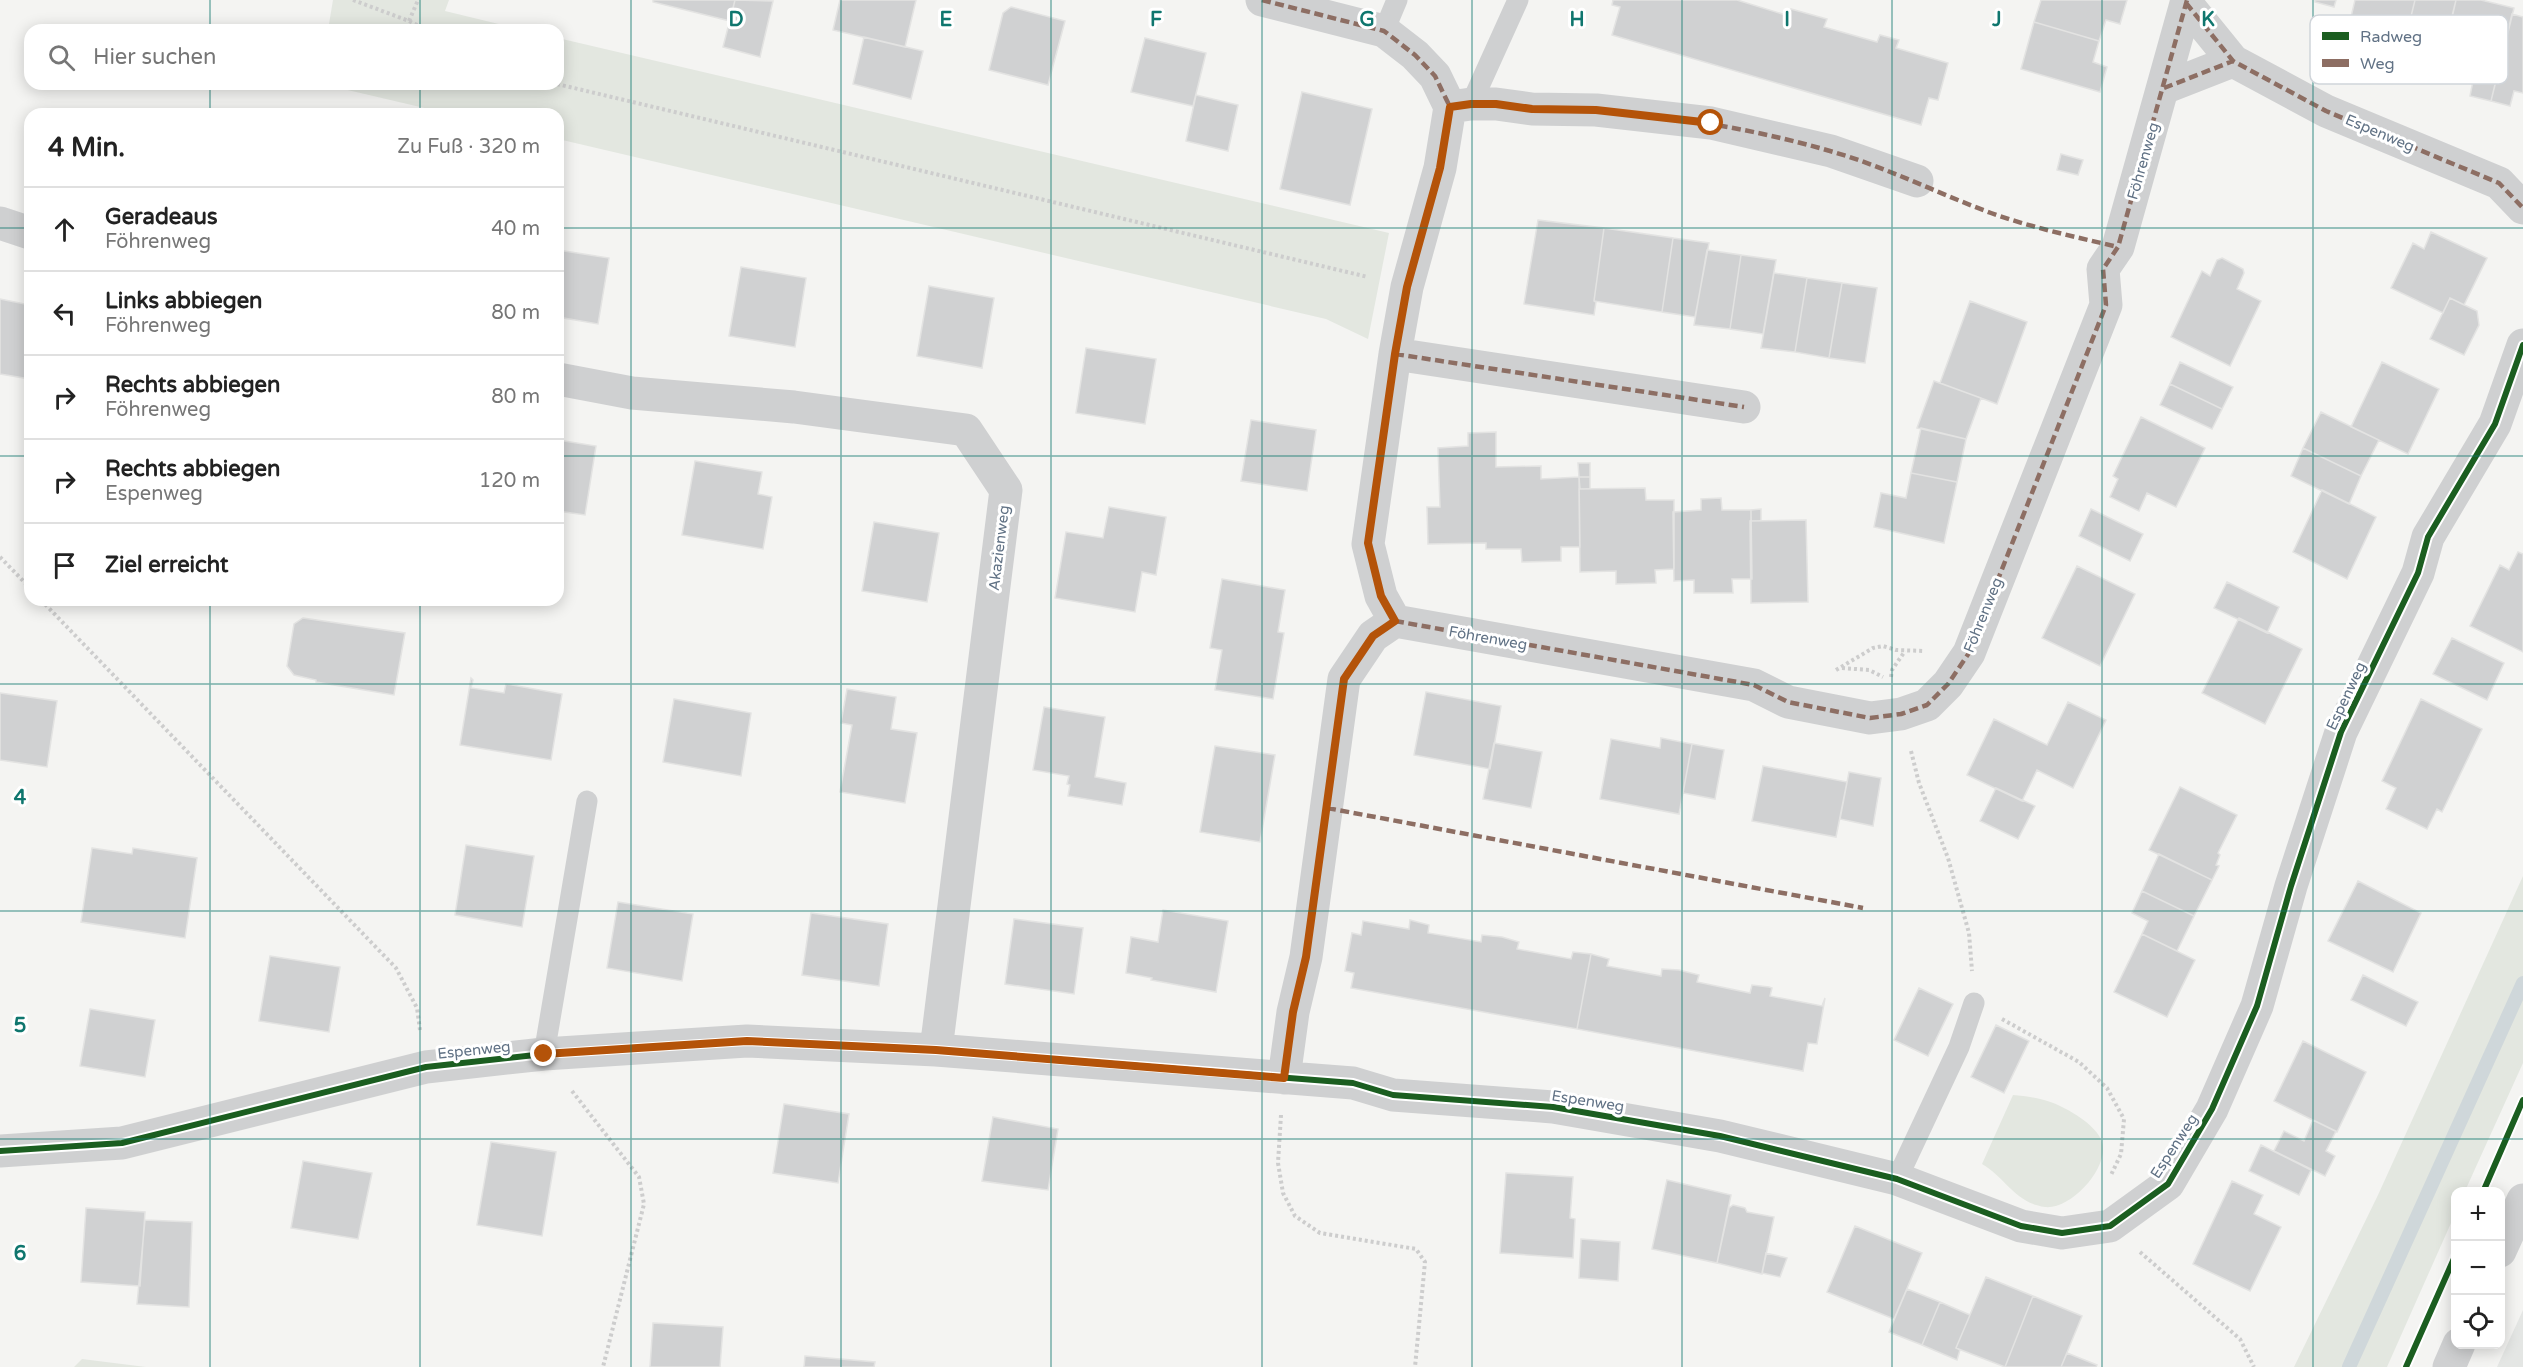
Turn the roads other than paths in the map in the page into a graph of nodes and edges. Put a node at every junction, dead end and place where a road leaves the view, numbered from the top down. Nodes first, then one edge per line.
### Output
1 (1262, 0) edge
2 (1397, 0) edge
3 (1518, 0) edge
4 (2186, 2) edge
5 (1384, 31) junction
6 (2233, 61) junction
7 (2164, 88) junction
8 (1460, 106) junction
9 (1917, 181) dead end
10 (2523, 208) edge
11 (0, 223) edge
12 (24, 231) edge
13 (2523, 345) edge
14 (1395, 354) junction
15 (564, 380) edge
16 (1744, 407) dead end
17 (1395, 621) junction
18 (587, 801) dead end
19 (1974, 1003) road end
20 (936, 1050) junction
21 (544, 1054) junction
22 (1284, 1078) junction
23 (0, 1151) edge
24 (1898, 1179) junction
25 (2523, 1200) edge
26 (2505, 1241) edge
27 (2457, 1349) edge
28 (2449, 1367) edge

1 - 5 street
2 - 5 lane
3 - 8 lane
4 - 6 street, Espenweg
4 - 7 street, Föhrenweg
5 - 8 street
6 - 7 street
6 - 10 street, Espenweg
7 - 17 street, Föhrenweg
8 - 9 street
8 - 14 street
11 - 12 street
13 - 24 street, Espenweg
14 - 16 street
14 - 17 street
15 - 20 street, Akazienweg
17 - 22 street
18 - 21 lane
19 - 24 lane
20 - 21 street, Espenweg
20 - 22 street, Espenweg
21 - 23 street, Espenweg
22 - 24 street, Espenweg
25 - 26 street
27 - 28 street

